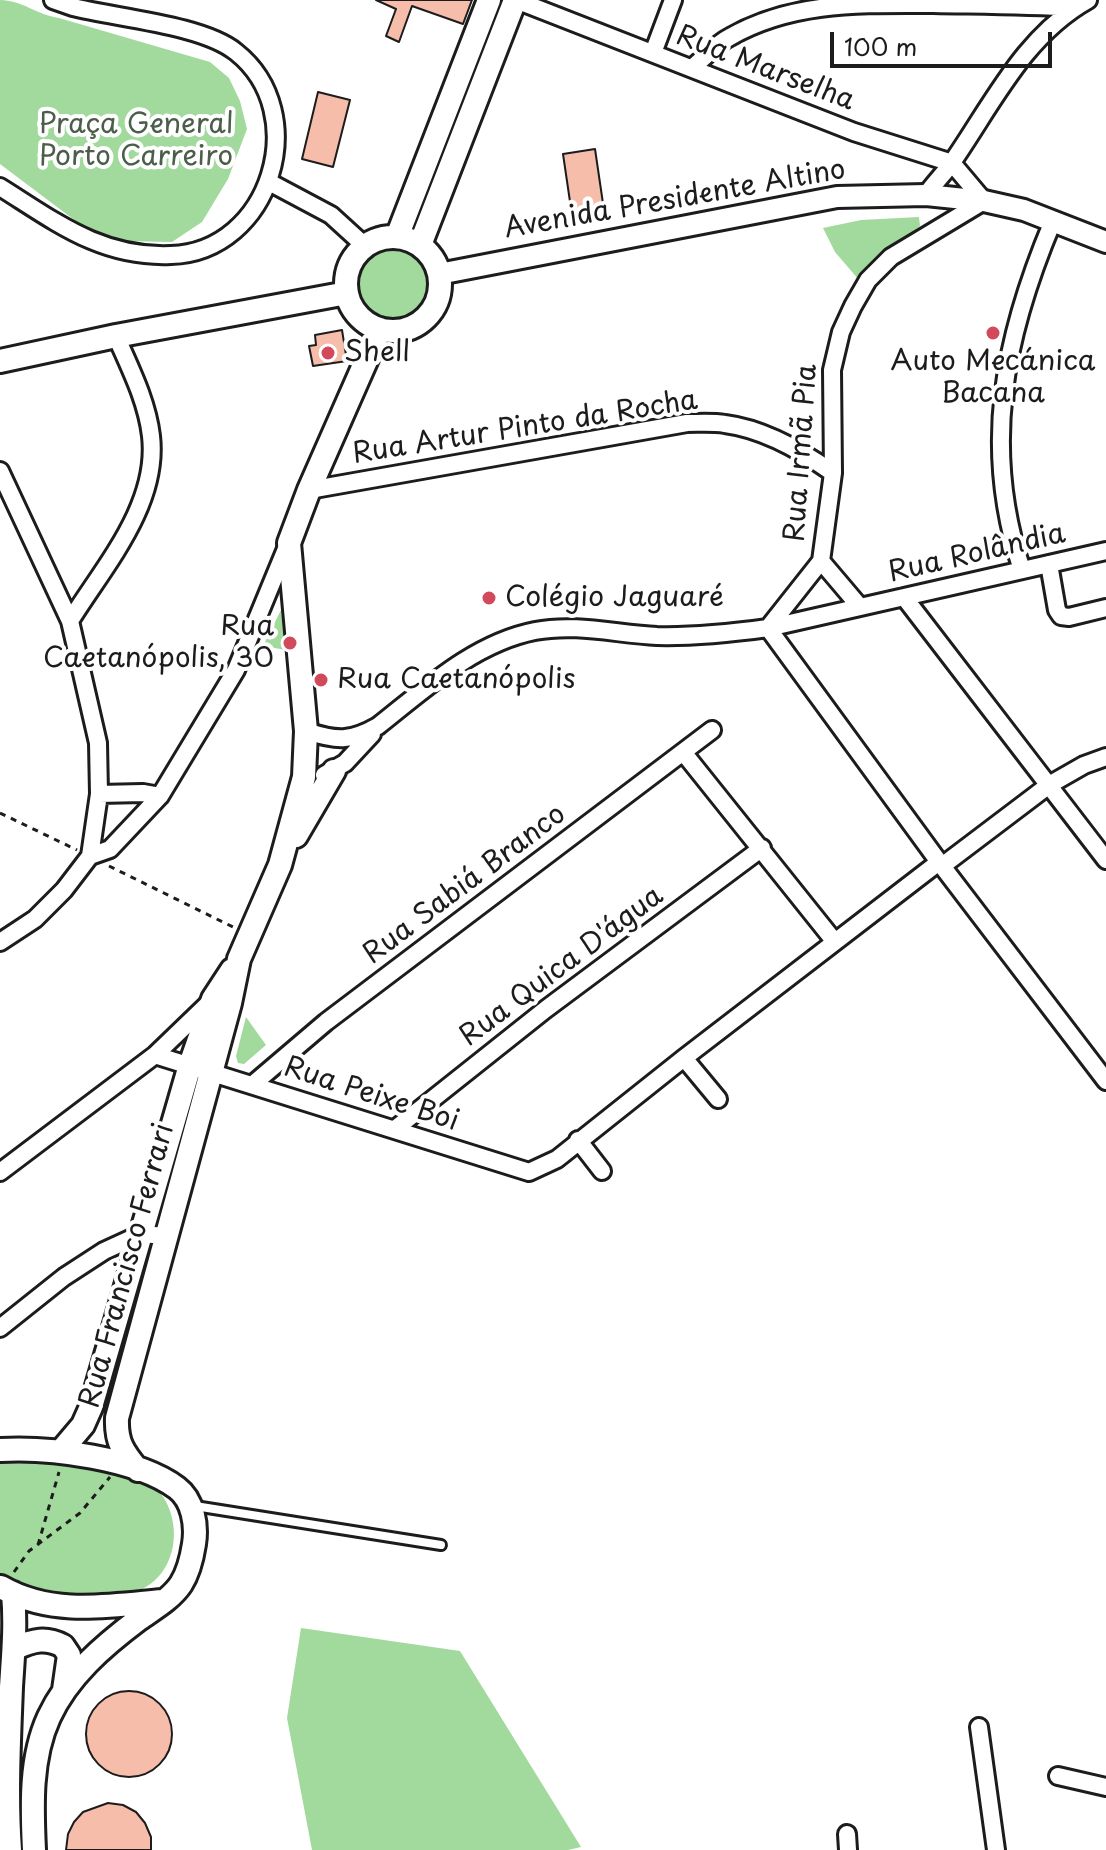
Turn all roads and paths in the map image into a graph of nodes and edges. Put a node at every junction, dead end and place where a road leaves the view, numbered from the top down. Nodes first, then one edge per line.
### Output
1 (53, 0) edge
2 (489, 0) edge
3 (516, 0) edge
4 (673, 0) edge
5 (1081, 4) edge
6 (653, 53) junction
7 (692, 68) junction
8 (952, 163) junction
9 (269, 182) junction
10 (0, 187) edge
11 (926, 195) junction
12 (984, 201) junction
13 (1053, 221) junction
14 (397, 237) junction
15 (1106, 242) edge
16 (420, 245) junction
17 (365, 246) junction
18 (439, 274) junction
19 (347, 293) junction
20 (380, 329) junction
21 (116, 336) junction
22 (0, 361) edge
23 (0, 471) edge
24 (833, 473) junction
25 (309, 490) junction
26 (289, 543) junction
27 (1106, 551) edge
28 (821, 561) junction
29 (1049, 564) junction
30 (1022, 570) junction
31 (904, 597) junction
32 (860, 607) junction
33 (1106, 608) edge
34 (70, 621) junction
35 (768, 628) junction
36 (378, 726) junction
37 (712, 730) dead end
38 (306, 731) junction
39 (683, 752) junction
40 (1106, 757) edge
41 (334, 771) junction
42 (304, 777) junction
43 (1049, 785) junction
44 (99, 794) junction
45 (160, 796) junction
46 (0, 813) edge
47 (762, 848) junction
48 (90, 856) junction
49 (1106, 860) edge
50 (941, 864) junction
51 (280, 865) junction
52 (249, 935) junction
53 (0, 942) edge
54 (835, 942) junction
55 (239, 959) junction
56 (213, 999) junction
57 (155, 1055) junction
58 (684, 1058) junction
59 (200, 1068) junction
60 (1106, 1081) edge
61 (252, 1085) junction
62 (718, 1099) dead end
63 (395, 1129) junction
64 (578, 1140) junction
65 (2, 1169) edge
66 (602, 1171) dead end
67 (141, 1234) junction
68 (166, 1236) junction
69 (0, 1328) edge
70 (0, 1450) edge
71 (61, 1451) junction
72 (138, 1470) junction
73 (190, 1505) junction
74 (38, 1545) junction
75 (441, 1545) dead end
76 (6, 1590) edge
77 (162, 1601) junction
78 (8, 1646) edge
79 (64, 1691) junction
80 (979, 1727) dead end
81 (1058, 1776) dead end
82 (1106, 1787) edge
83 (10, 1850) edge
84 (34, 1850) edge
85 (996, 1850) edge

1 - 9 street
2 - 14 main road
3 - 6 street, Rua Marselha
3 - 16 main road
4 - 6 street
5 - 7 street
5 - 8 street
6 - 7 street, Rua Marselha
7 - 8 street, Rua Marselha
8 - 11 street
8 - 12 street
9 - 10 street
9 - 17 street
11 - 12 street, Avenida Presidente Altino
11 - 18 street, Avenida Presidente Altino
12 - 13 street, Avenida Presidente Altino
12 - 24 street, Rua Irmã Pia
13 - 15 street, Avenida Presidente Altino
13 - 30 street
14 - 16 main road
14 - 17 main road
16 - 18 main road
17 - 19 main road
18 - 20 main road
19 - 20 main road
19 - 21 main road
20 - 25 main road
21 - 22 main road
21 - 34 street
23 - 34 street
24 - 25 street, Rua Artur Pinto da Rocha
24 - 28 street, Rua Irmã Pia
25 - 26 main road
26 - 38 main road
26 - 45 street
27 - 29 street, Rua Rolândia
28 - 32 street, Rua Rolândia
28 - 35 street, Rua Irmã Pia
29 - 30 street, Rua Rolândia
29 - 33 street
30 - 31 street, Rua Rolândia
31 - 32 street, Rua Rolândia
31 - 43 street
32 - 35 street, Rua Rolândia
34 - 44 street
35 - 36 street
35 - 50 street
36 - 38 street
36 - 41 street
37 - 39 street, Rua Sabiá Branco
38 - 42 main road
39 - 47 street
39 - 61 street, Rua Sabiá Branco
40 - 43 street
41 - 42 street
41 - 51 main road
42 - 51 main road
43 - 49 street
43 - 50 street
44 - 45 street
44 - 48 street
45 - 48 street
46 - 48 path
47 - 54 street
47 - 63 street, Rua Quica D'água
48 - 52 path
48 - 53 street
50 - 54 street
50 - 60 street
51 - 52 main road
52 - 55 main road
54 - 58 street
55 - 56 main road
55 - 59 main road
56 - 57 street
56 - 59 main road
57 - 59 street
57 - 65 street
58 - 62 street
58 - 64 street
59 - 61 street, Rua Peixe Boi
59 - 67 main road, Rua Francisco Ferrari
59 - 68 main road, Rua Francisco Ferrari
61 - 63 street, Rua Peixe Boi
63 - 64 street, Rua Peixe Boi
64 - 66 street
67 - 68 street
67 - 69 street
67 - 71 main road, Rua Francisco Ferrari
68 - 72 main road, Rua Francisco Ferrari
70 - 71 main road
71 - 72 main road
71 - 74 path
72 - 73 main road
72 - 74 path
73 - 75 lane
73 - 77 main road
74 - 76 path
76 - 77 main road
76 - 78 main road
77 - 79 main road
78 - 79 main road
78 - 83 main road
79 - 84 main road
80 - 85 street
81 - 82 street

